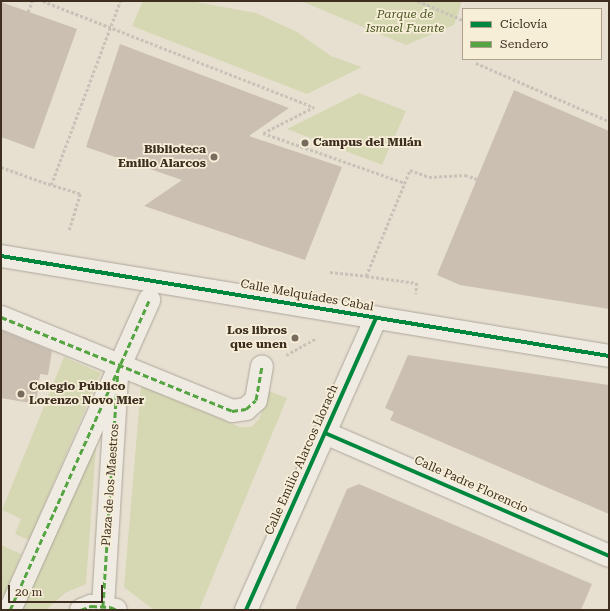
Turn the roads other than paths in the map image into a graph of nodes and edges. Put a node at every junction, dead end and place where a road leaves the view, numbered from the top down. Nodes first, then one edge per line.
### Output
1 (1, 256) edge
2 (149, 300) dead end
3 (1, 317) edge
4 (376, 318) junction
5 (609, 356) edge
6 (118, 364) junction
7 (262, 367) road end
8 (325, 432) junction
9 (609, 556) edge
10 (110, 608) edge
11 (10, 610) edge
12 (81, 610) edge
13 (246, 610) edge

1 - 4 street, Calle Melquíades Cabal
2 - 6 street
3 - 6 street
4 - 5 street, Calle Melquíades Cabal
4 - 8 street, Calle Emilio Alarcos Llorach
6 - 7 street
6 - 10 street, Plaza de los Maestros
6 - 11 street
8 - 9 street, Calle Padre Florencio
8 - 13 street, Calle Emilio Alarcos Llorach
10 - 12 street, Plaza de los Maestros

